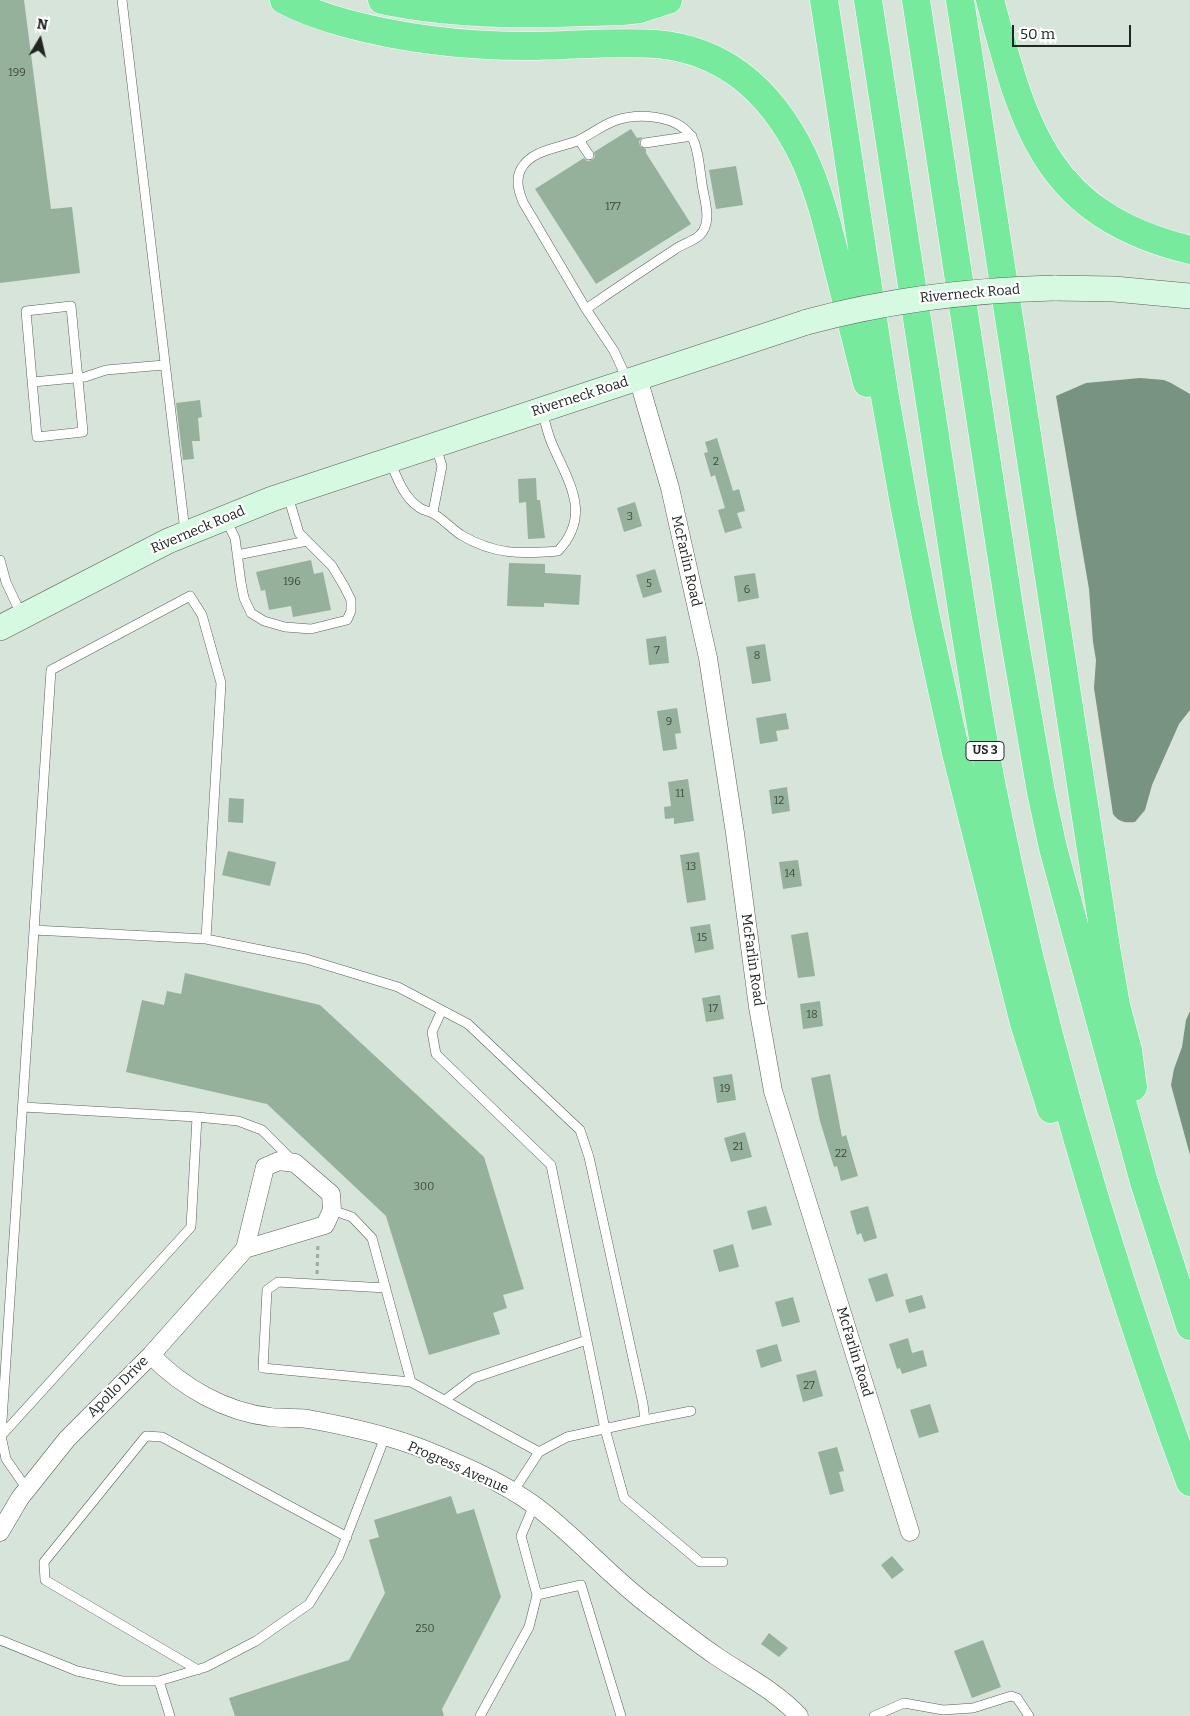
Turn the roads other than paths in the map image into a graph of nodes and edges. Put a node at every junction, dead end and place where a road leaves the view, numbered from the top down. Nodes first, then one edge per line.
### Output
1 (122, 0) edge
2 (284, 0) edge
3 (382, 0) edge
4 (668, 0) edge
5 (824, 0) edge
6 (868, 0) edge
7 (916, 0) edge
8 (960, 0) edge
9 (990, 0) edge
10 (692, 136) junction
11 (579, 140) junction
12 (645, 142) dead end
13 (590, 155) dead end
14 (1190, 250) edge
15 (1190, 296) edge
16 (586, 309) junction
17 (164, 365) junction
18 (79, 378) junction
19 (633, 380) junction
20 (33, 382) junction
21 (541, 410) junction
22 (436, 445) junction
23 (390, 460) junction
24 (287, 494) junction
25 (433, 512) junction
26 (225, 518) junction
27 (186, 534) junction
28 (307, 541) junction
29 (237, 555) junction
30 (0, 560) edge
31 (926, 617) junction
32 (11, 622) edge
33 (34, 930) junction
34 (206, 940) junction
35 (442, 1010) junction
36 (23, 1107) junction
37 (197, 1117) junction
38 (295, 1163) junction
39 (1144, 1182) junction
40 (332, 1210) junction
41 (245, 1249) junction
42 (386, 1288) junction
43 (1133, 1322) junction
44 (1190, 1326) edge
45 (587, 1340) junction
46 (150, 1355) junction
47 (411, 1382) junction
48 (444, 1400) junction
49 (691, 1411) dead end
50 (645, 1420) junction
51 (605, 1428) junction
52 (2, 1436) junction
53 (385, 1437) junction
54 (539, 1452) junction
55 (1190, 1482) edge
56 (27, 1489) junction
57 (513, 1492) junction
58 (534, 1506) junction
59 (0, 1532) edge
60 (910, 1532) dead end
61 (347, 1538) junction
62 (723, 1562) dead end
63 (537, 1595) junction
64 (0, 1640) edge
65 (198, 1670) junction
66 (159, 1681) junction
67 (170, 1716) edge
68 (480, 1716) edge
69 (620, 1716) edge
70 (799, 1716) edge
71 (874, 1716) edge
72 (1028, 1716) edge

1 - 17 lane
2 - 31 highway
3 - 4 highway
5 - 31 highway
6 - 43 highway, US 3
7 - 39 highway
8 - 39 highway
9 - 14 highway
10 - 11 lane
10 - 12 lane
10 - 16 lane
11 - 13 lane
11 - 16 lane
15 - 19 main road, Riverneck Road, bridge
16 - 19 lane
17 - 18 lane
17 - 27 lane
18 - 20 lane
18 - 20 lane
18 - 20 lane
19 - 21 main road, Riverneck Road
19 - 60 street, McFarlin Road
21 - 22 main road, Riverneck Road
21 - 25 lane
22 - 23 main road, Riverneck Road
22 - 25 lane
23 - 24 main road, Riverneck Road
23 - 25 lane
24 - 26 main road, Riverneck Road
24 - 28 lane
26 - 27 main road, Riverneck Road
26 - 29 lane
27 - 32 main road, Riverneck Road
28 - 29 lane
28 - 29 lane
30 - 32 lane
31 - 43 highway
33 - 34 lane
33 - 34 lane
33 - 36 lane
34 - 35 lane
35 - 45 lane
35 - 50 lane
36 - 37 lane
36 - 52 lane
37 - 38 lane
37 - 52 lane
38 - 40 street
38 - 41 street, Apollo Drive
39 - 44 highway
40 - 41 street
40 - 42 lane
41 - 46 street, Apollo Drive
42 - 47 lane
42 - 47 lane
43 - 55 highway, US 3
45 - 48 lane
45 - 51 lane
46 - 53 street, Progress Avenue
46 - 56 street, Apollo Drive
47 - 48 lane
48 - 54 lane
49 - 50 lane
50 - 51 lane
51 - 54 lane
51 - 62 lane
52 - 56 lane
53 - 57 street, Progress Avenue
53 - 61 lane
54 - 57 lane
56 - 59 street, Apollo Drive
57 - 58 street, Progress Avenue
58 - 63 lane
58 - 70 street, Progress Avenue
61 - 65 lane
61 - 65 lane
63 - 68 lane
63 - 69 lane
64 - 66 lane
65 - 66 lane
66 - 67 lane
71 - 72 lane

